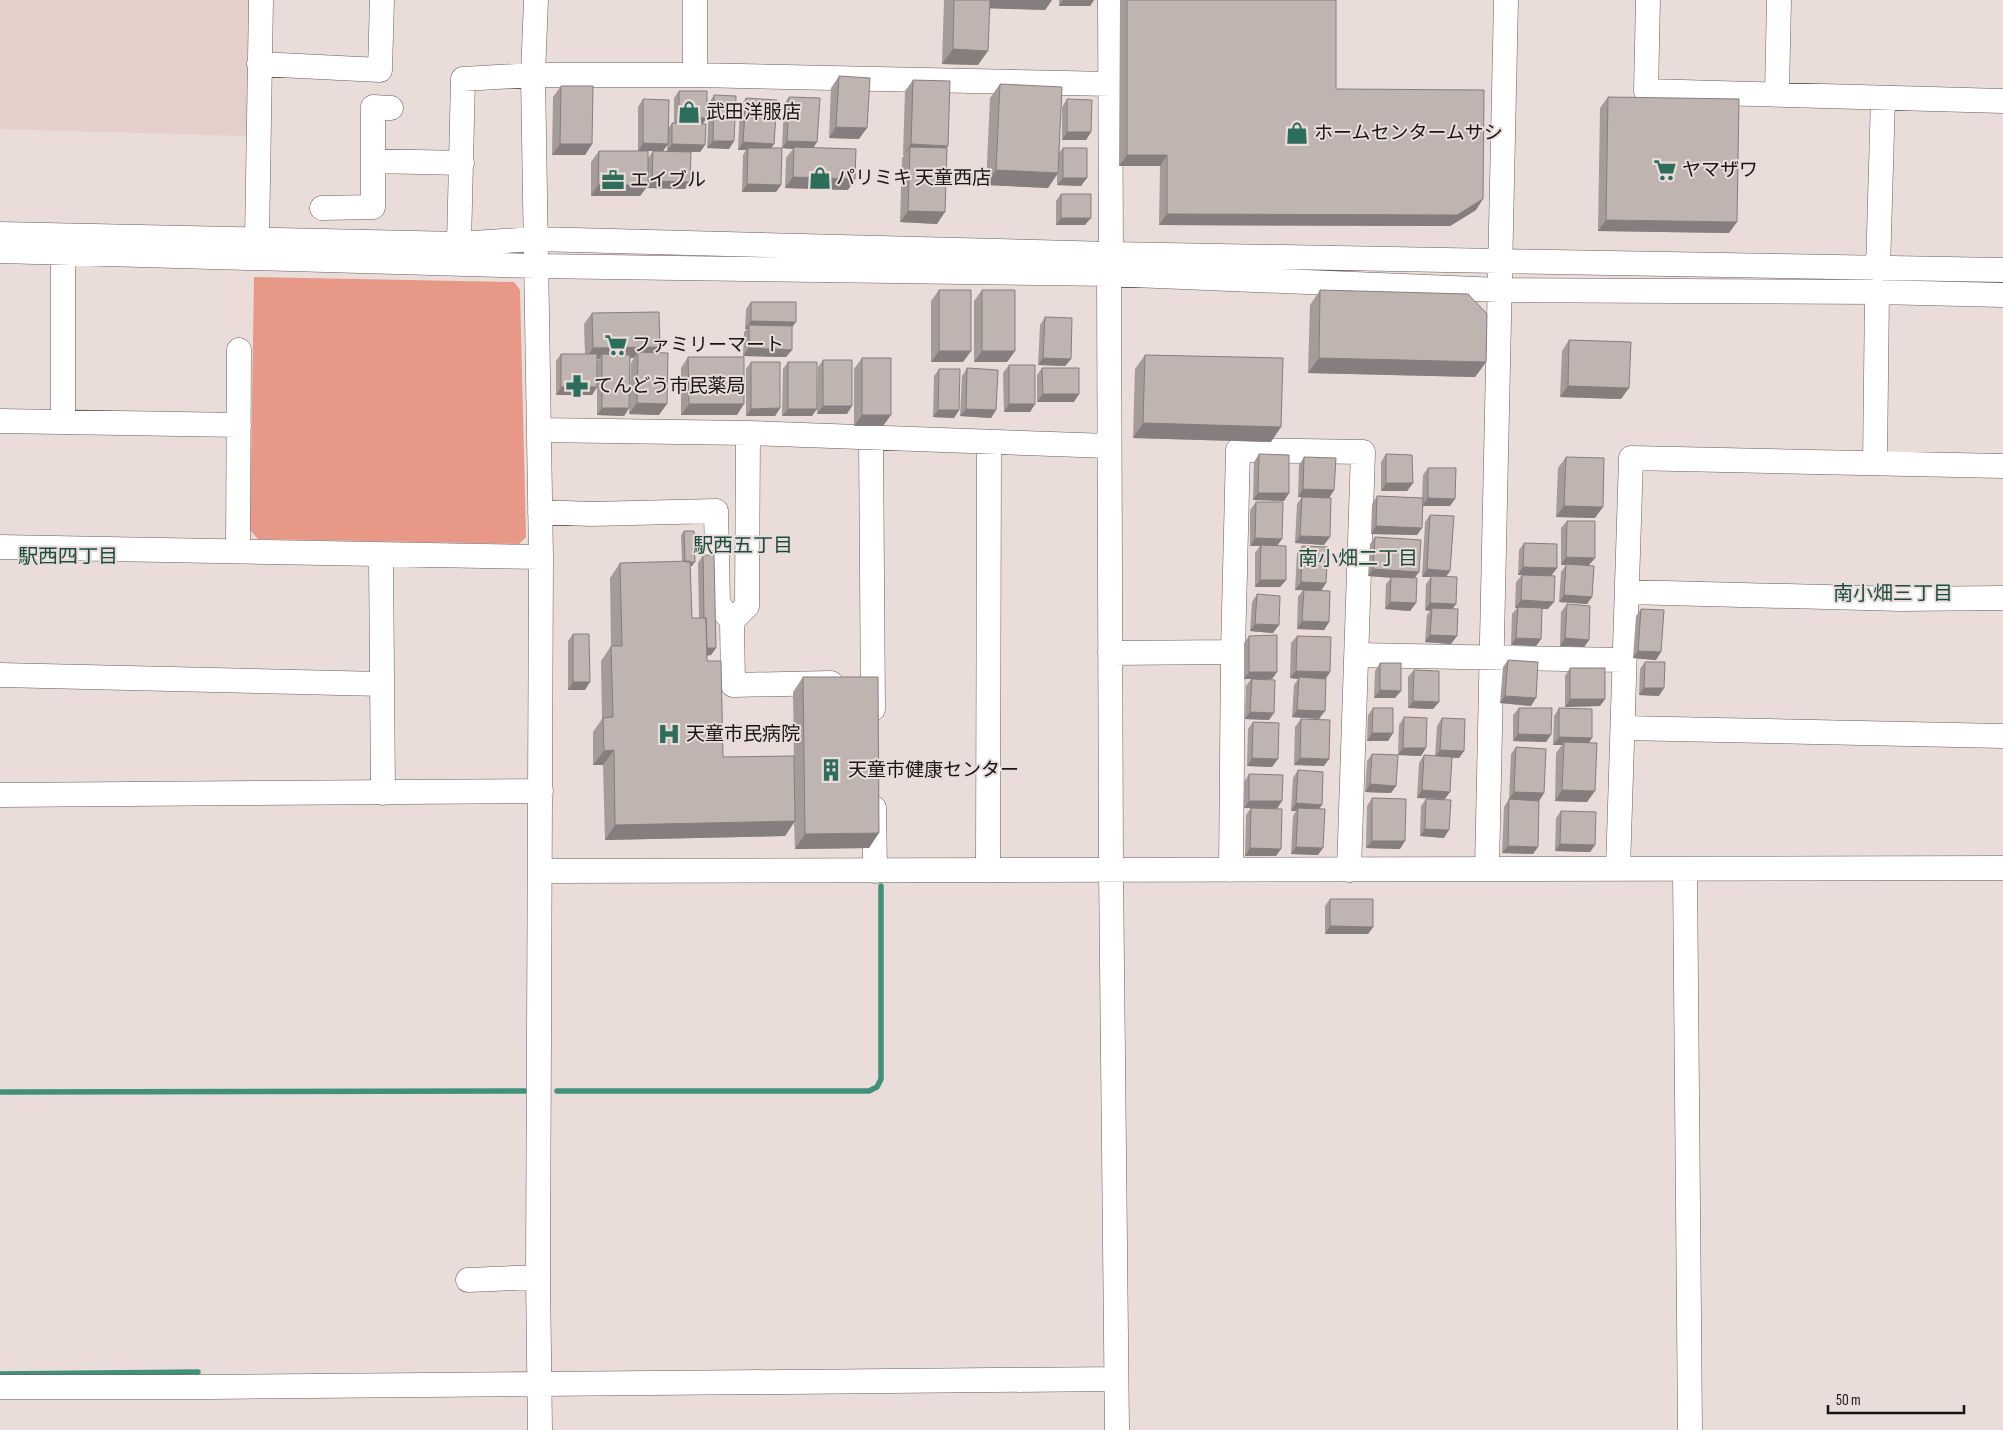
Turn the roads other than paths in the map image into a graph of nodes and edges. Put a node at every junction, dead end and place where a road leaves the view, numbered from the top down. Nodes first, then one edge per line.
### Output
1 (261, 0) edge
2 (382, 0) edge
3 (536, 0) edge
4 (695, 0) edge
5 (1110, 0) edge
6 (1506, 0) edge
7 (1648, 0) edge
8 (1779, 0) edge
9 (259, 64) junction
10 (533, 75) junction
11 (695, 75) junction
12 (1111, 84) junction
13 (1777, 93) junction
14 (1883, 98) junction
15 (2003, 101) edge
16 (391, 108) dead end
17 (373, 161) junction
18 (462, 163) junction
19 (322, 208) dead end
20 (0, 234) edge
21 (535, 239) junction
22 (257, 240) junction
23 (459, 244) junction
24 (0, 251) edge
25 (63, 252) junction
26 (1500, 262) junction
27 (1110, 264) junction
28 (536, 266) junction
29 (1878, 269) junction
30 (2003, 270) edge
31 (1500, 290) junction
32 (1876, 292) junction
33 (2003, 295) edge
34 (239, 350) dead end
35 (0, 421) edge
36 (63, 422) junction
37 (239, 425) junction
38 (539, 430) junction
39 (748, 433) junction
40 (871, 438) junction
41 (990, 442) junction
42 (1109, 446) junction
43 (1875, 463) junction
44 (2003, 466) edge
45 (540, 512) junction
46 (0, 547) edge
47 (238, 551) junction
48 (381, 556) junction
49 (541, 557) junction
50 (1627, 592) junction
51 (2003, 598) edge
52 (732, 621) junction
53 (1233, 652) junction
54 (1110, 653) junction
55 (1357, 655) junction
56 (1492, 658) junction
57 (1624, 660) junction
58 (0, 675) edge
59 (873, 683) junction
60 (382, 684) junction
61 (1623, 728) junction
62 (874, 732) edge
63 (2003, 736) edge
64 (874, 782) edge
65 (541, 791) junction
66 (383, 793) junction
67 (0, 794) edge
68 (1487, 868) junction
69 (2003, 868) edge
70 (988, 869) junction
71 (1618, 869) junction
72 (1686, 869) junction
73 (1111, 870) junction
74 (1232, 870) junction
75 (1349, 870) junction
76 (541, 871) junction
77 (875, 871) junction
78 (538, 1277) junction
79 (468, 1280) dead end
80 (1116, 1379) junction
81 (540, 1384) junction
82 (0, 1387) edge
83 (540, 1430) edge
84 (1117, 1430) edge
85 (1690, 1430) edge

1 - 9 street
2 - 9 street
3 - 10 street
4 - 11 street
5 - 12 street
6 - 26 street
7 - 13 street
8 - 13 street
9 - 22 street
10 - 11 street
10 - 18 street
10 - 21 street
11 - 12 street
12 - 27 street
13 - 14 street
14 - 15 street
14 - 29 street
16 - 17 street
17 - 18 street
17 - 19 street
18 - 23 street
20 - 22 street
21 - 23 street
21 - 27 street
21 - 28 street
22 - 23 street
24 - 25 street
25 - 28 street
25 - 36 street
26 - 27 street
26 - 29 street
26 - 31 street
27 - 28 street
27 - 31 street
27 - 42 street
28 - 38 street
29 - 30 street
31 - 32 street
31 - 56 street
32 - 33 street
32 - 43 street
34 - 37 street
35 - 36 street
36 - 37 street
37 - 47 street
38 - 39 street
38 - 45 street
39 - 40 street
39 - 52 street
40 - 41 street
40 - 59 street
41 - 42 street
41 - 70 street
42 - 54 street
43 - 44 street
43 - 50 street
45 - 49 street
45 - 52 street
46 - 47 street
47 - 48 street
48 - 49 street
48 - 60 street
49 - 65 street
50 - 51 street
50 - 57 street
52 - 59 street
53 - 54 street
53 - 55 street
53 - 74 street
54 - 73 street
55 - 56 street
55 - 75 street
56 - 57 street
56 - 68 street
57 - 61 street
58 - 60 street
59 - 62 street
60 - 66 street
61 - 63 street
61 - 71 street
64 - 77 street
65 - 66 street
65 - 76 street
66 - 67 street
68 - 71 street
68 - 75 street
69 - 72 street
70 - 73 street
70 - 77 street
71 - 72 street
72 - 85 street
73 - 74 street
73 - 80 street
74 - 75 street
76 - 77 street
76 - 78 street
78 - 79 street
78 - 81 street
80 - 81 street
80 - 84 street
81 - 82 street
81 - 83 street

